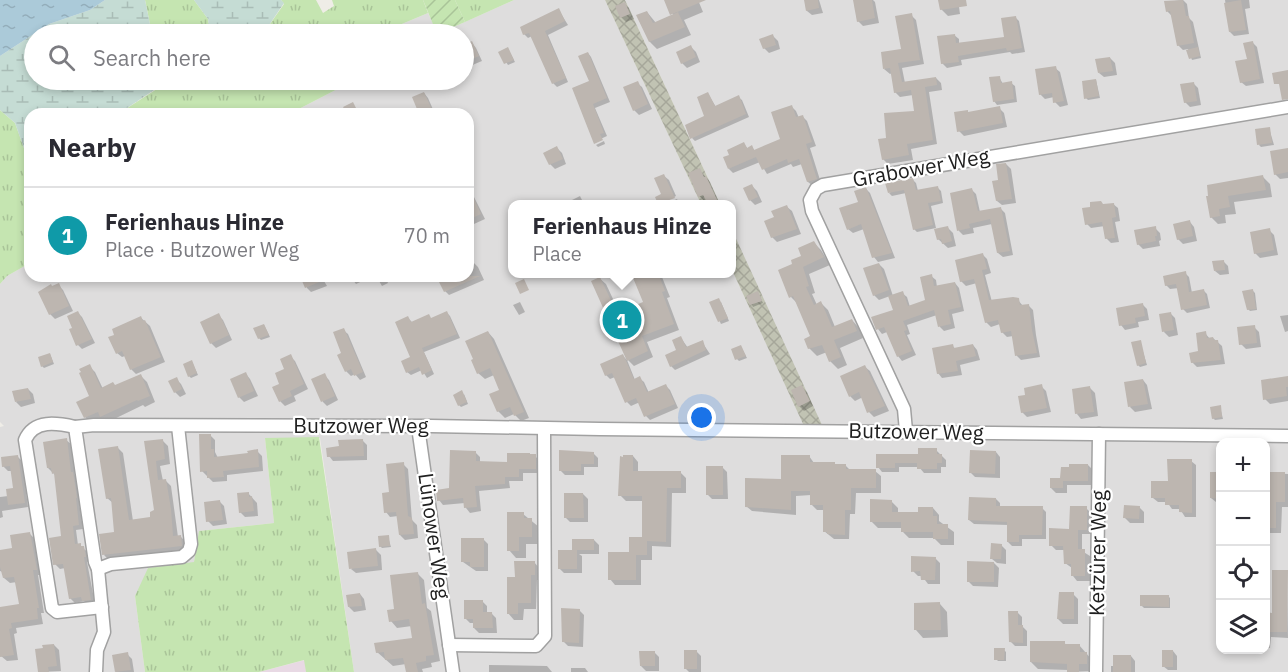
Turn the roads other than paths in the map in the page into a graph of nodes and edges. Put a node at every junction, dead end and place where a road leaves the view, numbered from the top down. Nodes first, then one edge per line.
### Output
1 (1288, 107) edge
2 (178, 426) junction
3 (75, 427) junction
4 (418, 427) junction
5 (544, 429) junction
6 (906, 431) junction
7 (1099, 434) junction
8 (1288, 436) edge
9 (98, 569) junction
10 (102, 607) junction
11 (449, 645) junction
12 (96, 672) edge
13 (453, 672) edge
14 (1096, 672) edge

1 - 6 street, Grabower Weg
2 - 3 street, Butzower Weg
2 - 4 street, Butzower Weg
2 - 9 street
3 - 9 street
3 - 10 street, Butzower Weg
4 - 5 street, Butzower Weg
4 - 11 street, Lünower Weg
5 - 6 street, Butzower Weg
5 - 11 street
6 - 7 street, Butzower Weg
7 - 8 street, Butzower Weg
7 - 14 street, Ketzürer Weg
9 - 10 street
10 - 12 street
11 - 13 street, Lünower Weg

